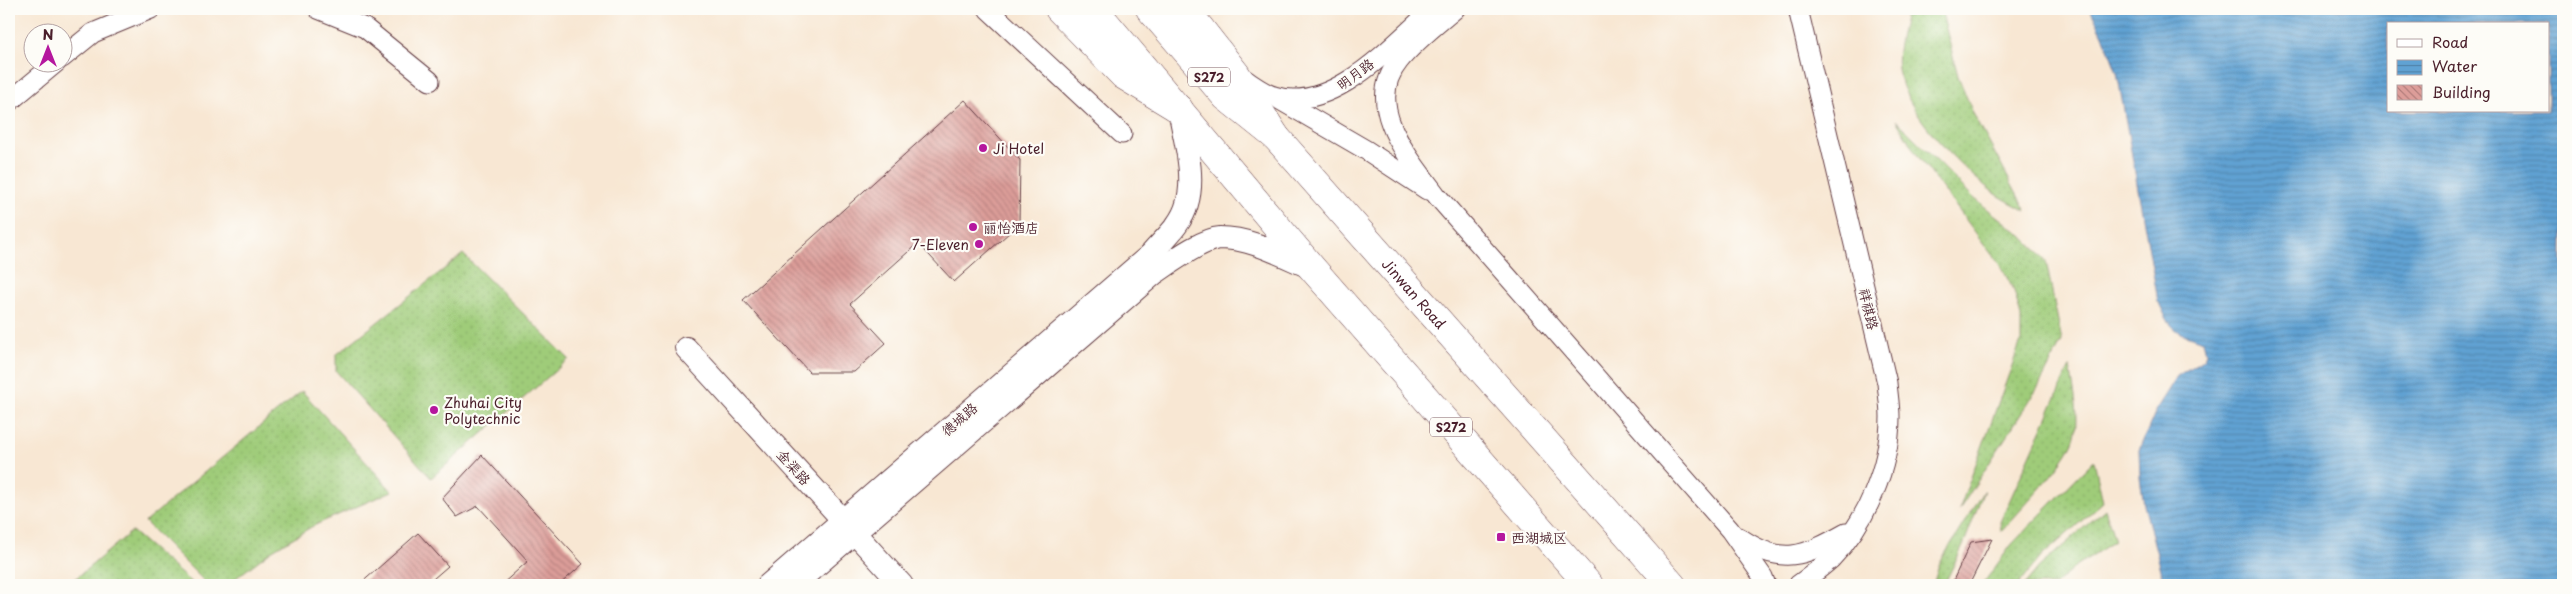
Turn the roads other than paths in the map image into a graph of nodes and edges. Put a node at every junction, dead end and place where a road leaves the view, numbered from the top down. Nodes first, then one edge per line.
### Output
1 (151, 9) edge
2 (318, 9) edge
3 (988, 9) edge
4 (1059, 9) edge
5 (1094, 9) edge
6 (1150, 9) edge
7 (1184, 9) edge
8 (1433, 9) edge
9 (1455, 9) edge
10 (1798, 9) edge
11 (72, 50) edge
12 (45, 72) edge
13 (1236, 74) junction
14 (430, 81) dead end
15 (1274, 96) junction
16 (9, 102) edge
17 (1179, 109) junction
18 (1122, 134) dead end
19 (1276, 138) junction
20 (1437, 196) junction
21 (1153, 264) junction
22 (1312, 268) junction
23 (686, 348) dead end
24 (848, 527) junction
25 (1854, 528) junction
26 (1730, 530) junction
27 (768, 585) edge
28 (794, 585) edge
29 (902, 585) edge
30 (1589, 585) edge
31 (1672, 585) edge
32 (1766, 585) edge
33 (1798, 585) edge

1 - 11 street
2 - 14 street
3 - 18 street
4 - 17 main road
5 - 17 main road, S272
6 - 19 main road, Jinwan Road / S272
7 - 13 main road
8 - 15 street, 明月路
9 - 20 street
10 - 25 street, 祥祺路
12 - 16 street
13 - 15 street, 明月路
13 - 19 main road
15 - 20 street
17 - 21 street
17 - 22 main road, S272
19 - 31 main road, Jinwan Road / S272
20 - 26 street
21 - 22 street
21 - 24 street, 德城路
22 - 30 main road, S272
23 - 24 street, 金渠路
24 - 27 street, 德城路
24 - 28 street, 德城路
24 - 29 street, 金渠路
25 - 26 street
25 - 33 street, 祥祺路
26 - 32 street

